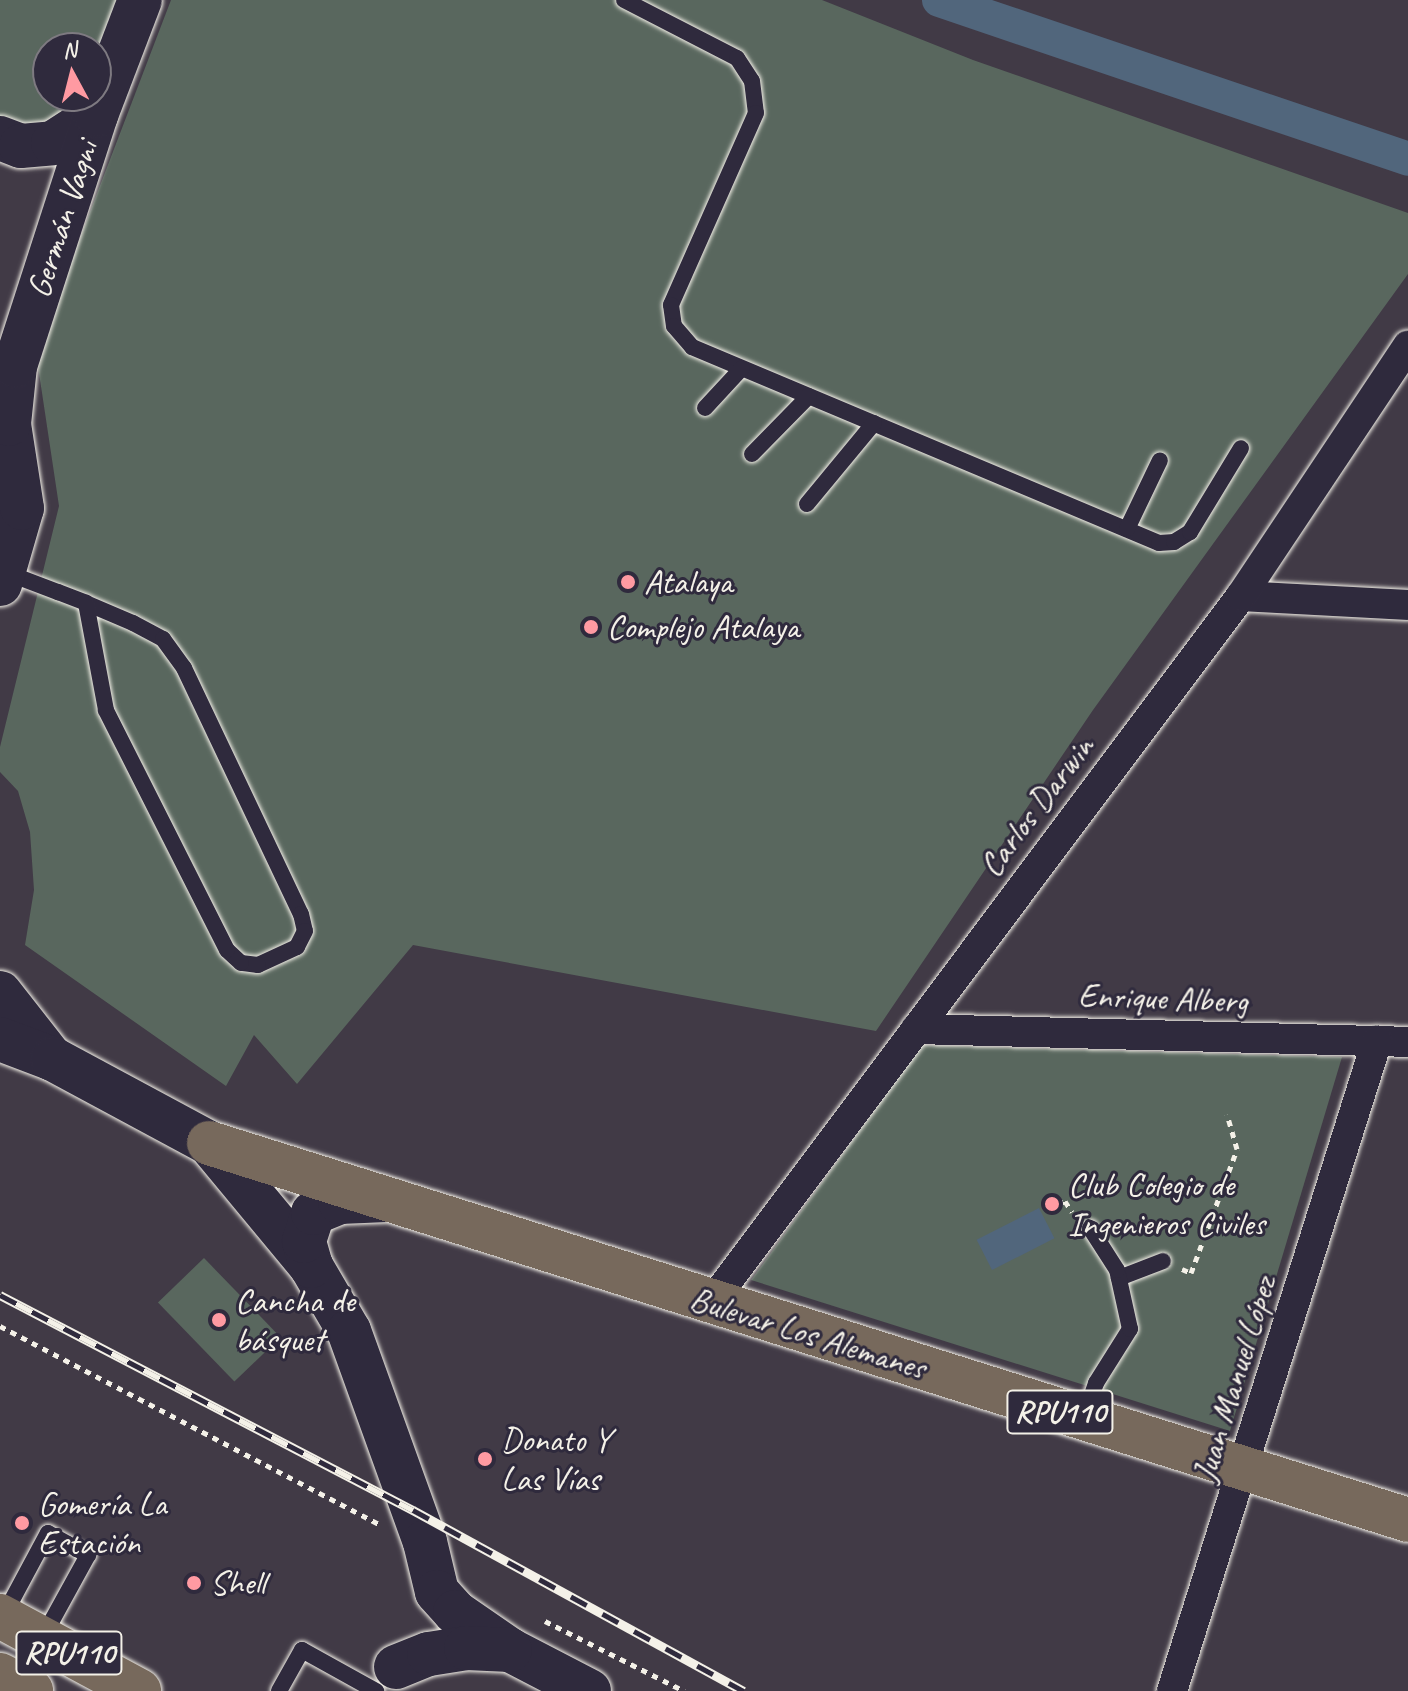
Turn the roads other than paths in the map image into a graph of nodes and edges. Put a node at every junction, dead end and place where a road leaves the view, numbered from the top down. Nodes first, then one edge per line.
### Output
1 (140, 0) edge
2 (624, 0) edge
3 (96, 115) junction
4 (0, 138) edge
5 (1408, 346) edge
6 (742, 368) junction
7 (809, 396) junction
8 (705, 408) dead end
9 (874, 423) junction
10 (1241, 448) dead end
11 (752, 454) dead end
12 (1160, 460) dead end
13 (807, 504) dead end
14 (1127, 529) junction
15 (2, 578) edge
16 (1241, 596) junction
17 (86, 603) junction
18 (1408, 605) edge
19 (0, 993) edge
20 (916, 1029) junction
21 (0, 1039) edge
22 (1377, 1041) junction
23 (1408, 1042) edge
24 (53, 1059) junction
25 (209, 1143) junction
26 (387, 1200) junction
27 (1090, 1228) dead end
28 (1163, 1261) road end
29 (311, 1266) junction
30 (1119, 1278) junction
31 (711, 1303) junction
32 (1084, 1419) junction
33 (1246, 1470) junction
34 (1408, 1520) edge
35 (437, 1592) junction
36 (1, 1617) edge
37 (42, 1638) junction
38 (510, 1650) junction
39 (0, 1675) edge
40 (385, 1683) edge
41 (31, 1691) edge
42 (139, 1691) edge
43 (279, 1691) edge
44 (589, 1691) edge
45 (1172, 1691) edge

1 - 3 main road, Germán Vagni
2 - 6 lane
3 - 4 main road
3 - 15 main road, Germán Vagni
5 - 16 street, Carlos Darwin
6 - 7 lane
6 - 8 lane
7 - 9 lane
7 - 11 lane
9 - 13 lane
9 - 14 lane
10 - 14 lane
12 - 14 lane
15 - 17 lane
16 - 18 street
16 - 20 street, Carlos Darwin
17 - 17 lane
19 - 24 main road
20 - 22 street, Enrique Alberg
20 - 31 street, Carlos Darwin
21 - 24 main road
22 - 23 street, Enrique Alberg
22 - 33 street, Juan Manuel López
24 - 25 main road
25 - 26 main road, Bulevar Los Alemanes / RPU110
25 - 29 main road
26 - 29 main road
26 - 31 main road, Bulevar Los Alemanes / RPU110
27 - 30 lane
28 - 30 lane
29 - 35 main road
30 - 32 lane
31 - 32 main road, Bulevar Los Alemanes / RPU110
32 - 33 main road, Bulevar Los Alemanes / RPU110
33 - 34 main road, Bulevar Los Alemanes / RPU110
33 - 45 street, Juan Manuel López
35 - 38 main road
35 - 40 main road
36 - 37 main road, RPU110
36 - 37 lane
37 - 42 main road, RPU110
38 - 40 main road
38 - 44 main road
39 - 41 main road, RPU110
40 - 43 lane

